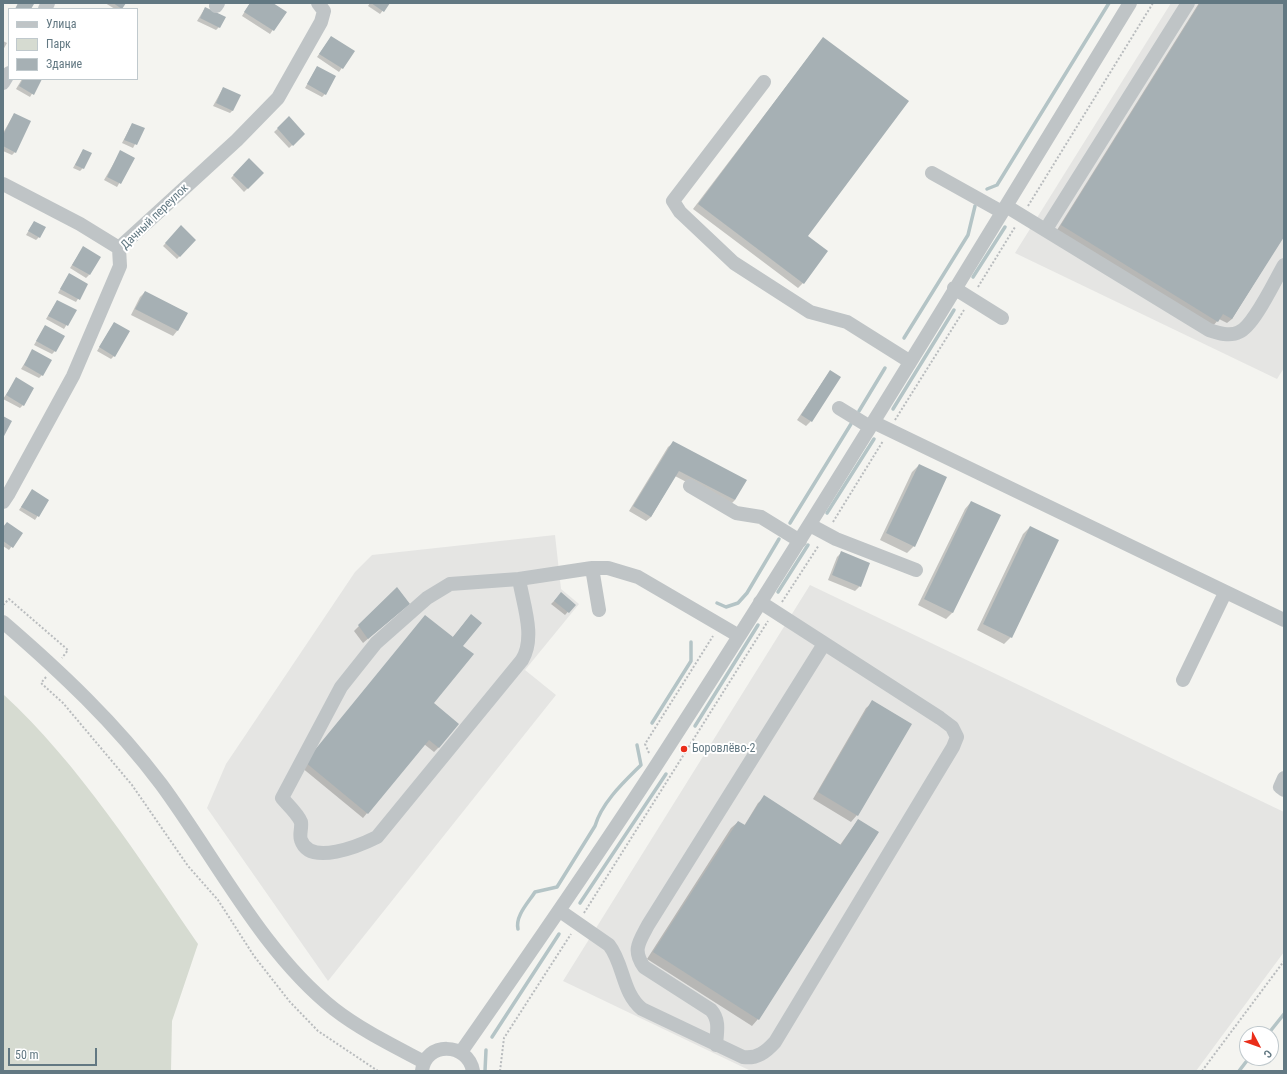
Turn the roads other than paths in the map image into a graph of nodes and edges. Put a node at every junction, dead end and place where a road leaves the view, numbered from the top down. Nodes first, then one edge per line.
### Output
1 (318, 3) edge
2 (1130, 3) edge
3 (1188, 3) edge
4 (764, 82) dead end
5 (932, 173) dead end
6 (3, 184) edge
7 (1004, 209) junction
8 (1046, 229) junction
9 (119, 248) junction
10 (1284, 266) edge
11 (954, 288) junction
12 (1002, 318) dead end
13 (909, 361) junction
14 (839, 408) dead end
15 (871, 424) junction
16 (690, 486) dead end
17 (3, 502) edge
18 (810, 525) junction
19 (800, 541) junction
20 (592, 568) junction
21 (916, 570) dead end
22 (519, 579) junction
23 (1225, 593) junction
24 (760, 602) junction
25 (599, 610) dead end
26 (1284, 620) edge
27 (3, 622) edge
28 (739, 636) junction
29 (824, 644) junction
30 (1183, 680) dead end
31 (1284, 778) edge
32 (1284, 790) edge
33 (560, 911) junction
34 (716, 1045) junction
35 (461, 1052) junction
36 (423, 1067) edge
37 (473, 1071) edge

1 - 9 street, Дачный переулок
2 - 7 street
3 - 8 street
4 - 13 street
5 - 7 street
6 - 9 street
7 - 8 street
7 - 11 street
8 - 10 street
9 - 17 street, Дачный переулок
11 - 12 street
11 - 13 street
13 - 15 street
14 - 15 street
15 - 18 street
15 - 23 street
16 - 19 street
18 - 19 street
18 - 21 street
19 - 24 street
20 - 22 street
20 - 25 street
20 - 28 street
22 - 22 street
23 - 26 street
23 - 30 street
24 - 28 street
24 - 29 street
27 - 36 street
28 - 33 street
29 - 34 street
29 - 34 street
31 - 32 street
33 - 34 street
33 - 35 street
35 - 36 street
35 - 37 street

